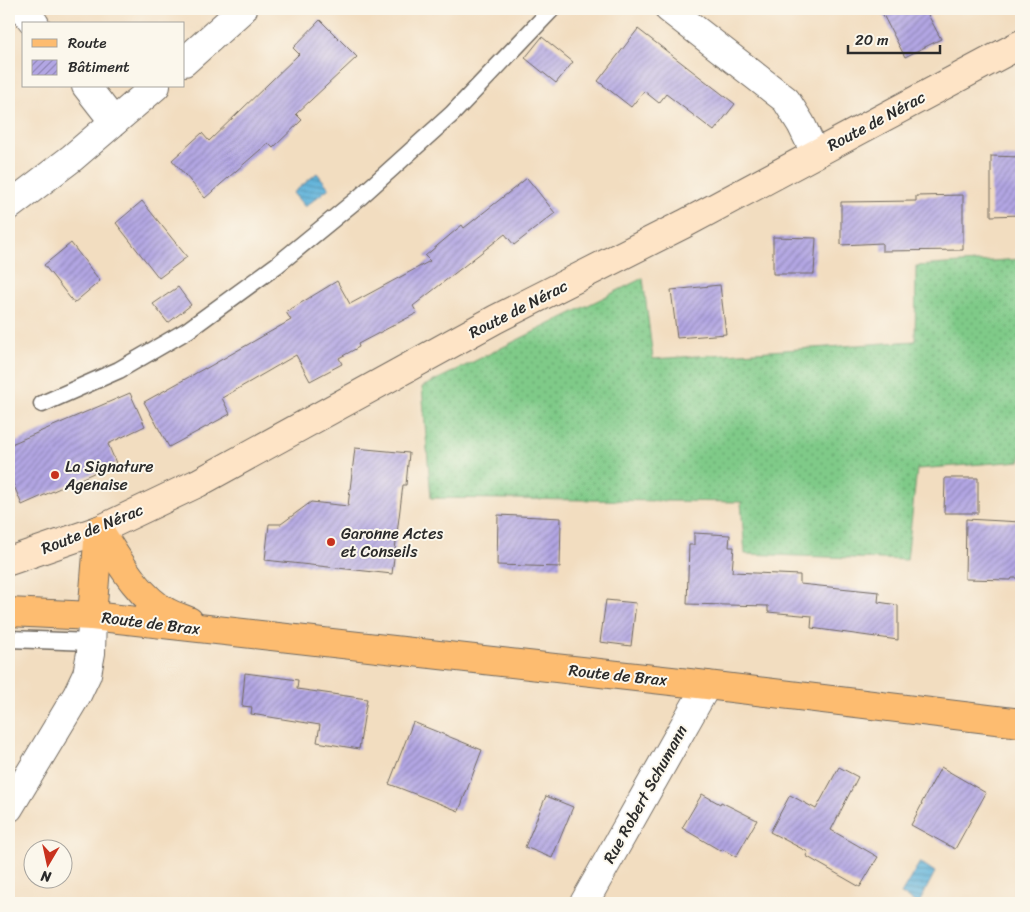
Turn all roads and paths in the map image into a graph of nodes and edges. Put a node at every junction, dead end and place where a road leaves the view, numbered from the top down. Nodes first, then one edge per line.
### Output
1 (23, 9) edge
2 (243, 9) edge
3 (552, 9) edge
4 (676, 11) edge
5 (33, 22) edge
6 (1021, 44) edge
7 (185, 61) edge
8 (88, 88) edge
9 (154, 88) edge
10 (114, 122) junction
11 (815, 154) junction
12 (9, 206) edge
13 (42, 404) dead end
14 (99, 530) junction
15 (9, 561) edge
16 (9, 612) edge
17 (92, 629) junction
18 (214, 630) junction
19 (9, 639) edge
20 (707, 685) junction
21 (1021, 723) edge
22 (9, 808) edge
23 (584, 903) edge

1 - 5 street
2 - 7 street
3 - 13 lane
4 - 11 street
6 - 11 main road, Route de Nérac
8 - 10 street
9 - 10 street
10 - 12 street
11 - 14 main road, Route de Nérac
14 - 15 main road, Route de Nérac
14 - 17 main road, Route de Brax
14 - 18 main road, Route de Brax
16 - 17 main road
17 - 18 main road, Route de Brax
17 - 19 lane
17 - 22 street
18 - 20 main road, Route de Brax
20 - 21 main road, Route de Brax
20 - 23 street, Rue Robert Schumann

